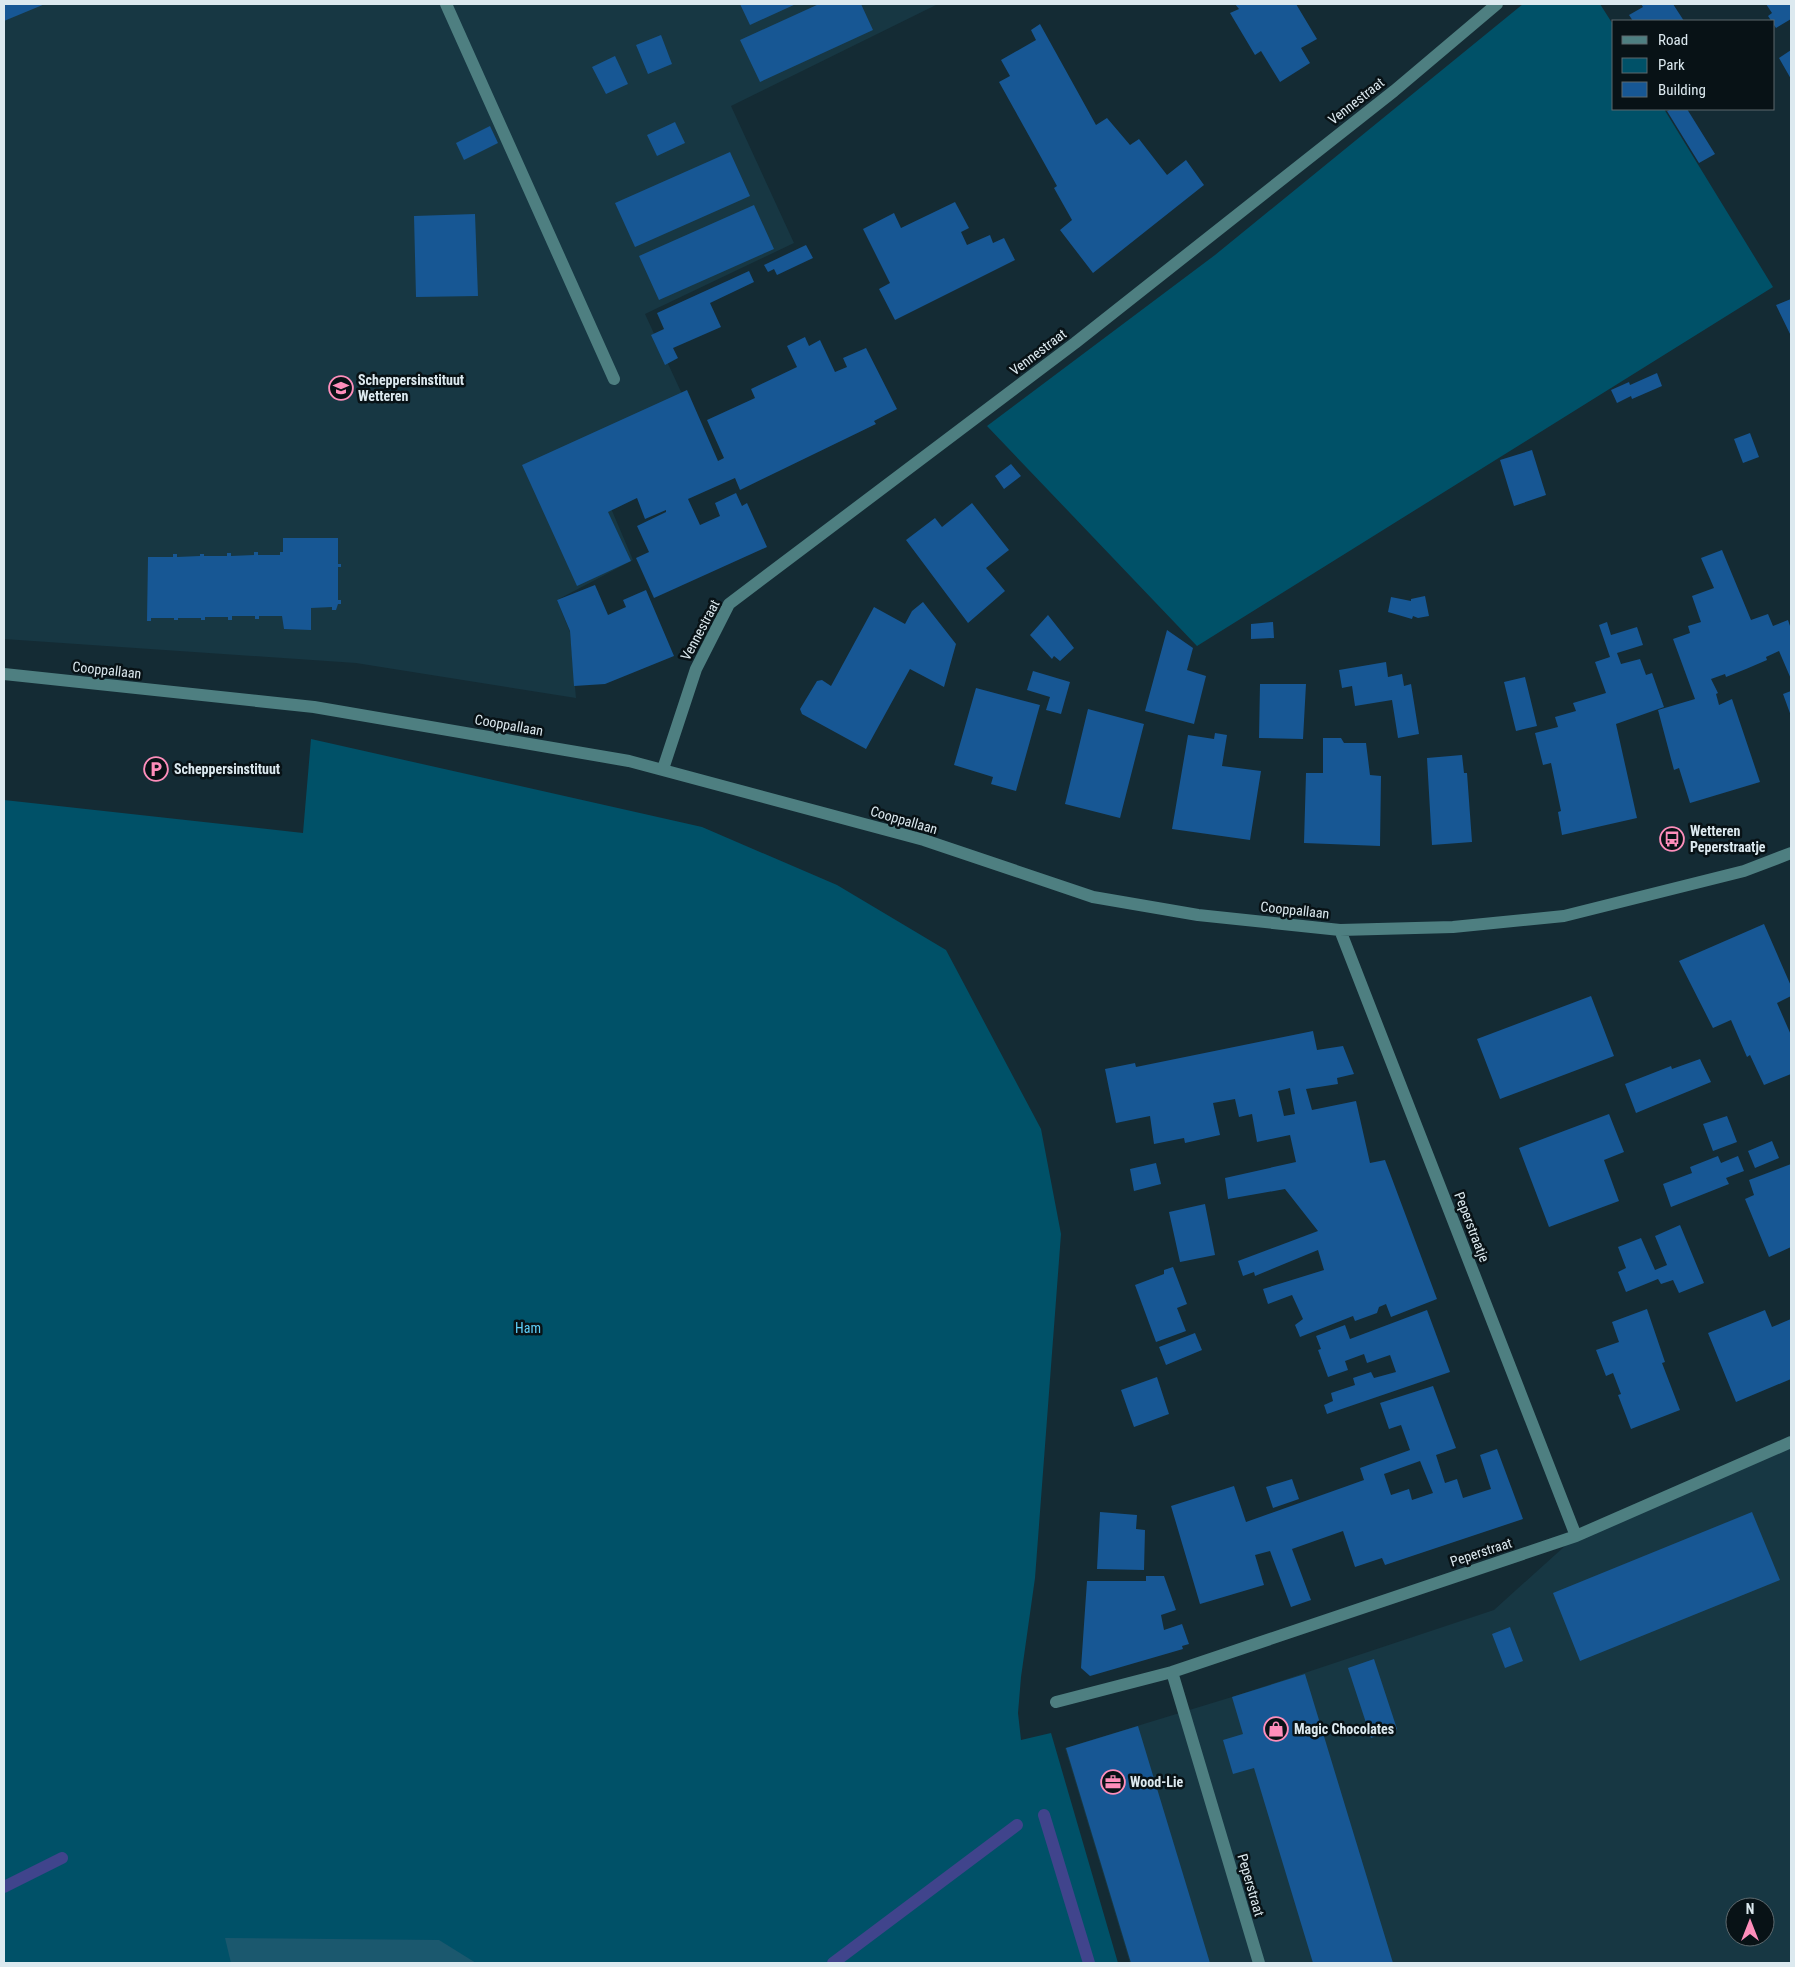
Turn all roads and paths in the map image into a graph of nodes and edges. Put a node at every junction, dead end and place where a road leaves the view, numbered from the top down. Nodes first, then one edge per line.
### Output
1 (446, 4) edge
2 (1497, 4) edge
3 (614, 379) dead end
4 (4, 674) edge
5 (663, 769) junction
6 (1791, 853) edge
7 (1340, 930) junction
8 (1791, 1442) edge
9 (1576, 1536) junction
10 (1172, 1672) junction
11 (1056, 1702) dead end
12 (1259, 1963) edge

1 - 3 street
2 - 5 street, Vennestraat
4 - 5 street, Cooppallaan
5 - 7 street, Cooppallaan
6 - 7 street, Cooppallaan
7 - 9 street, Peperstraatje
8 - 9 street, Peperstraat
9 - 10 street, Peperstraat
10 - 11 street, Peperstraat
10 - 12 street, Peperstraat

